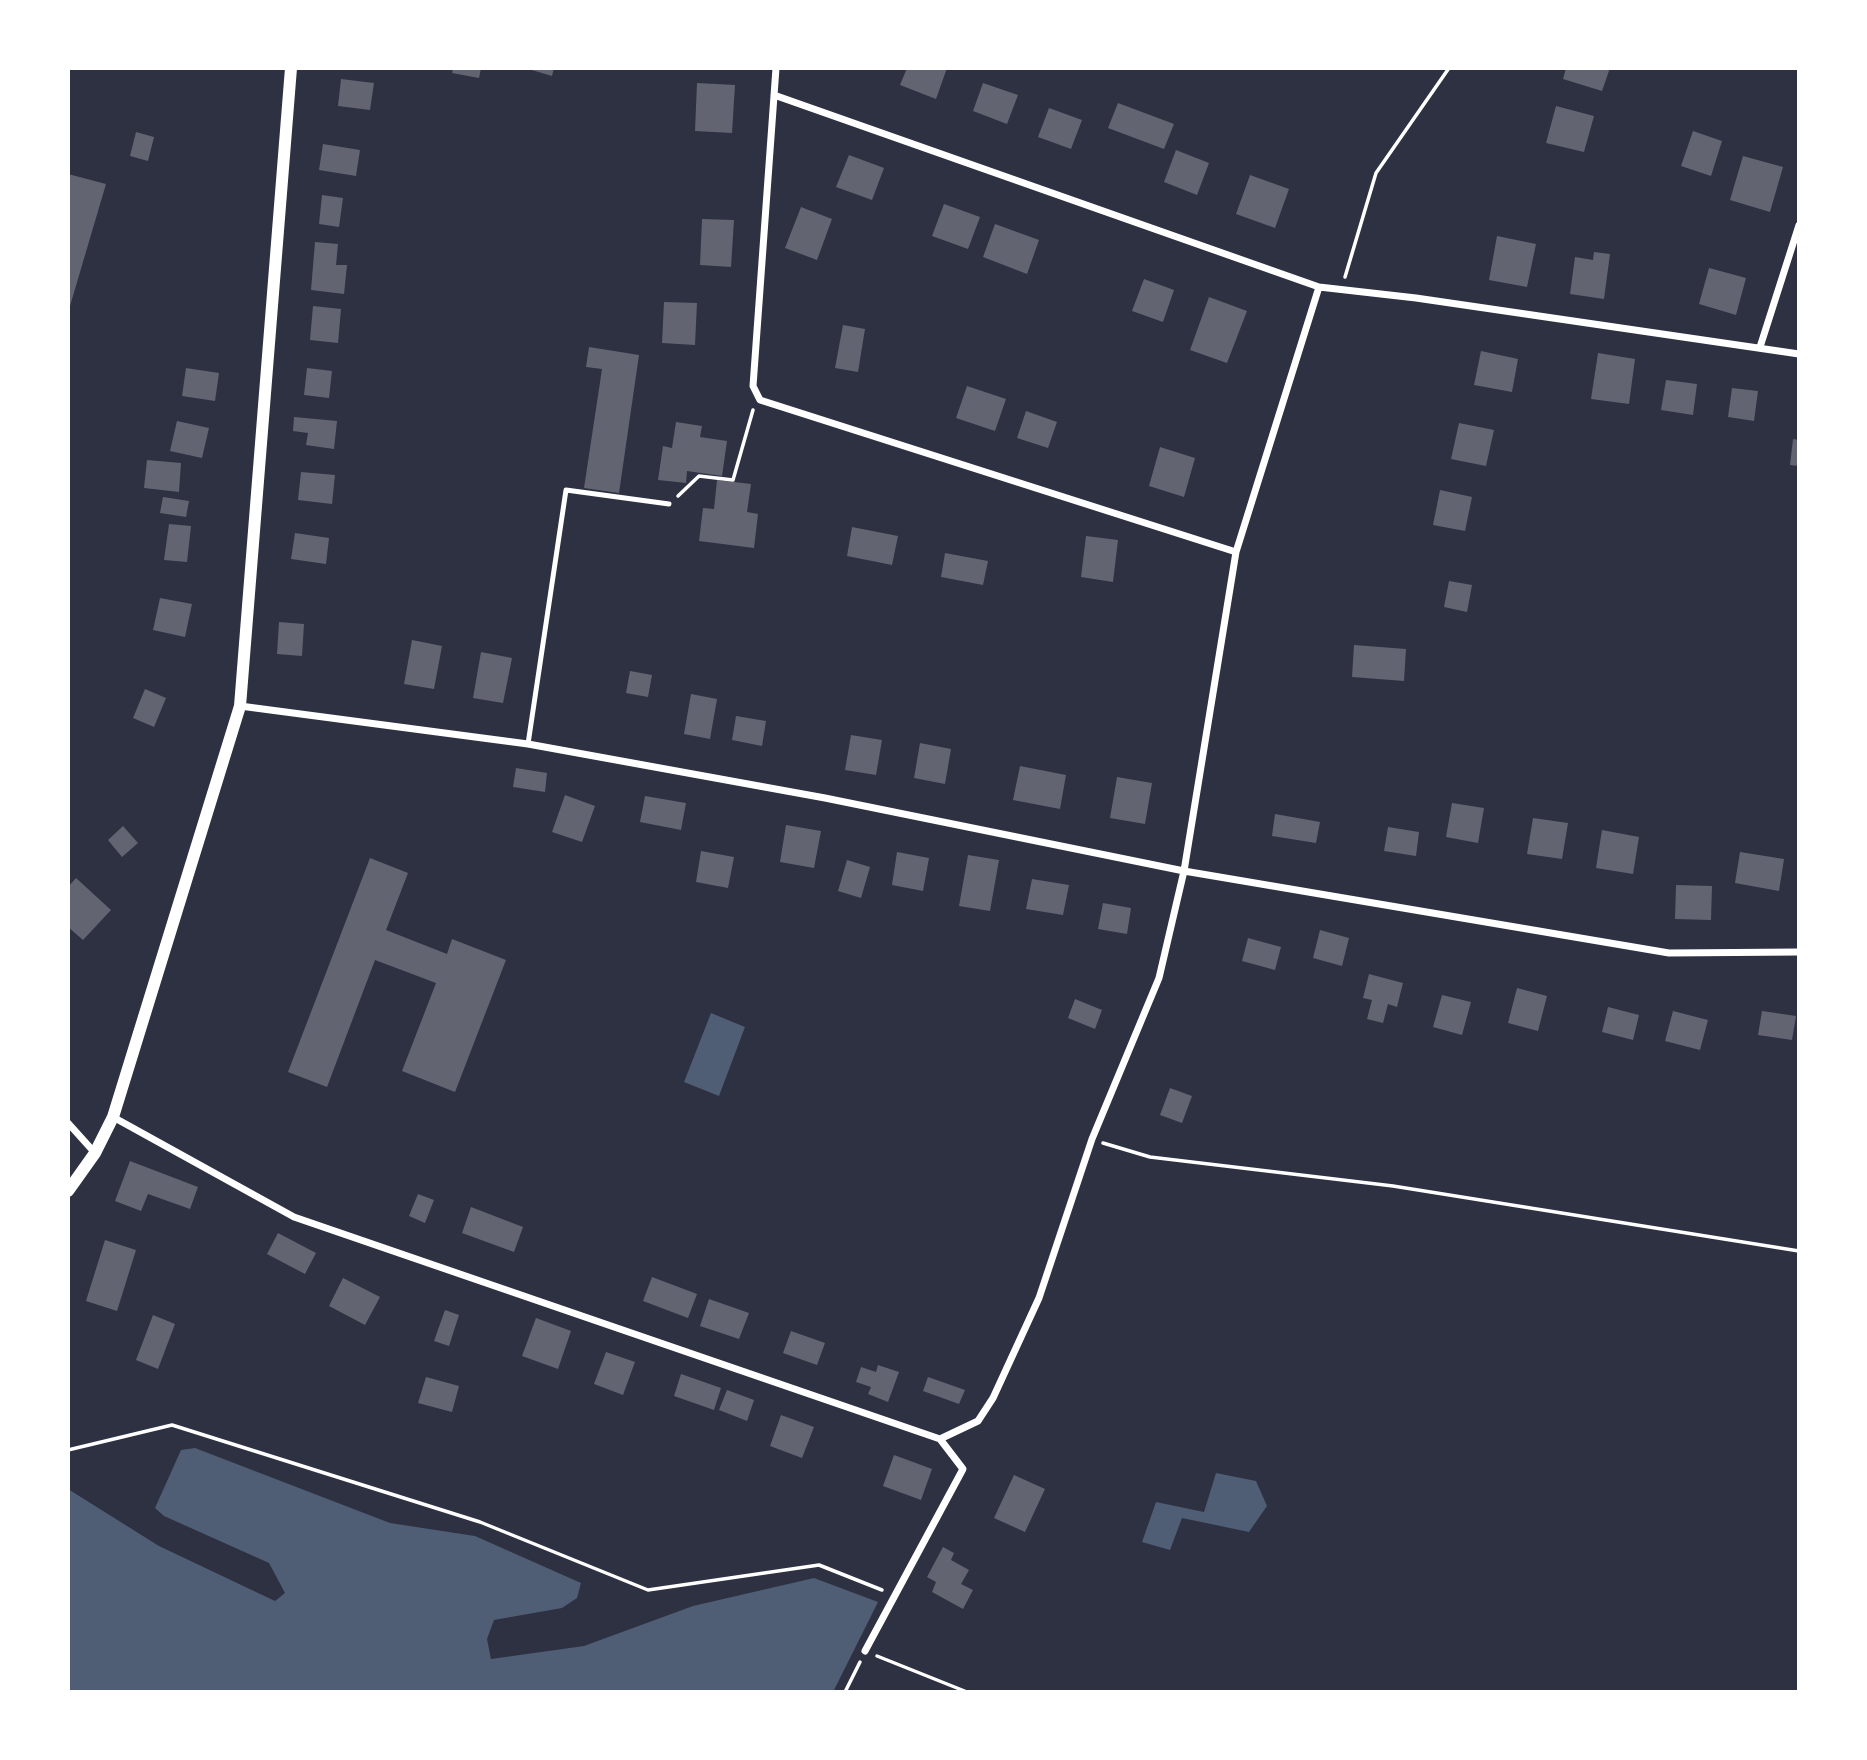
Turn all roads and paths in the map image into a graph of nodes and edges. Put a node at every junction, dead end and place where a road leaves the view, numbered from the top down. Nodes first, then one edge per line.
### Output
1 (291, 68) edge
2 (776, 68) edge
3 (1449, 68) edge
4 (774, 95) junction
5 (1799, 225) edge
6 (1319, 287) junction
7 (1341, 290) junction
8 (1760, 347) junction
9 (1799, 354) edge
10 (760, 400) junction
11 (669, 504) joint
12 (1236, 552) junction
13 (240, 706) junction
14 (528, 744) junction
15 (1184, 871) junction
16 (1799, 952) edge
17 (113, 1117) junction
18 (68, 1123) edge
19 (1092, 1139) junction
20 (95, 1153) junction
21 (68, 1191) edge
22 (1799, 1251) edge
23 (940, 1439) junction
24 (68, 1450) edge
25 (893, 1594) junction
26 (865, 1651) junction
27 (845, 1692) edge
28 (967, 1692) edge

1 - 13 street
2 - 4 street
3 - 7 path
4 - 6 street
4 - 10 street
5 - 8 street
6 - 7 street
6 - 12 street
7 - 8 street
8 - 9 street
10 - 11 path
10 - 12 street
11 - 14 lane
12 - 15 street
13 - 14 street
13 - 17 street
14 - 15 street
15 - 16 street
15 - 19 street
17 - 20 street
17 - 23 street
18 - 20 street
19 - 22 path
19 - 23 street
20 - 21 street
23 - 25 street
24 - 25 path
25 - 26 street
26 - 27 path
26 - 28 path

